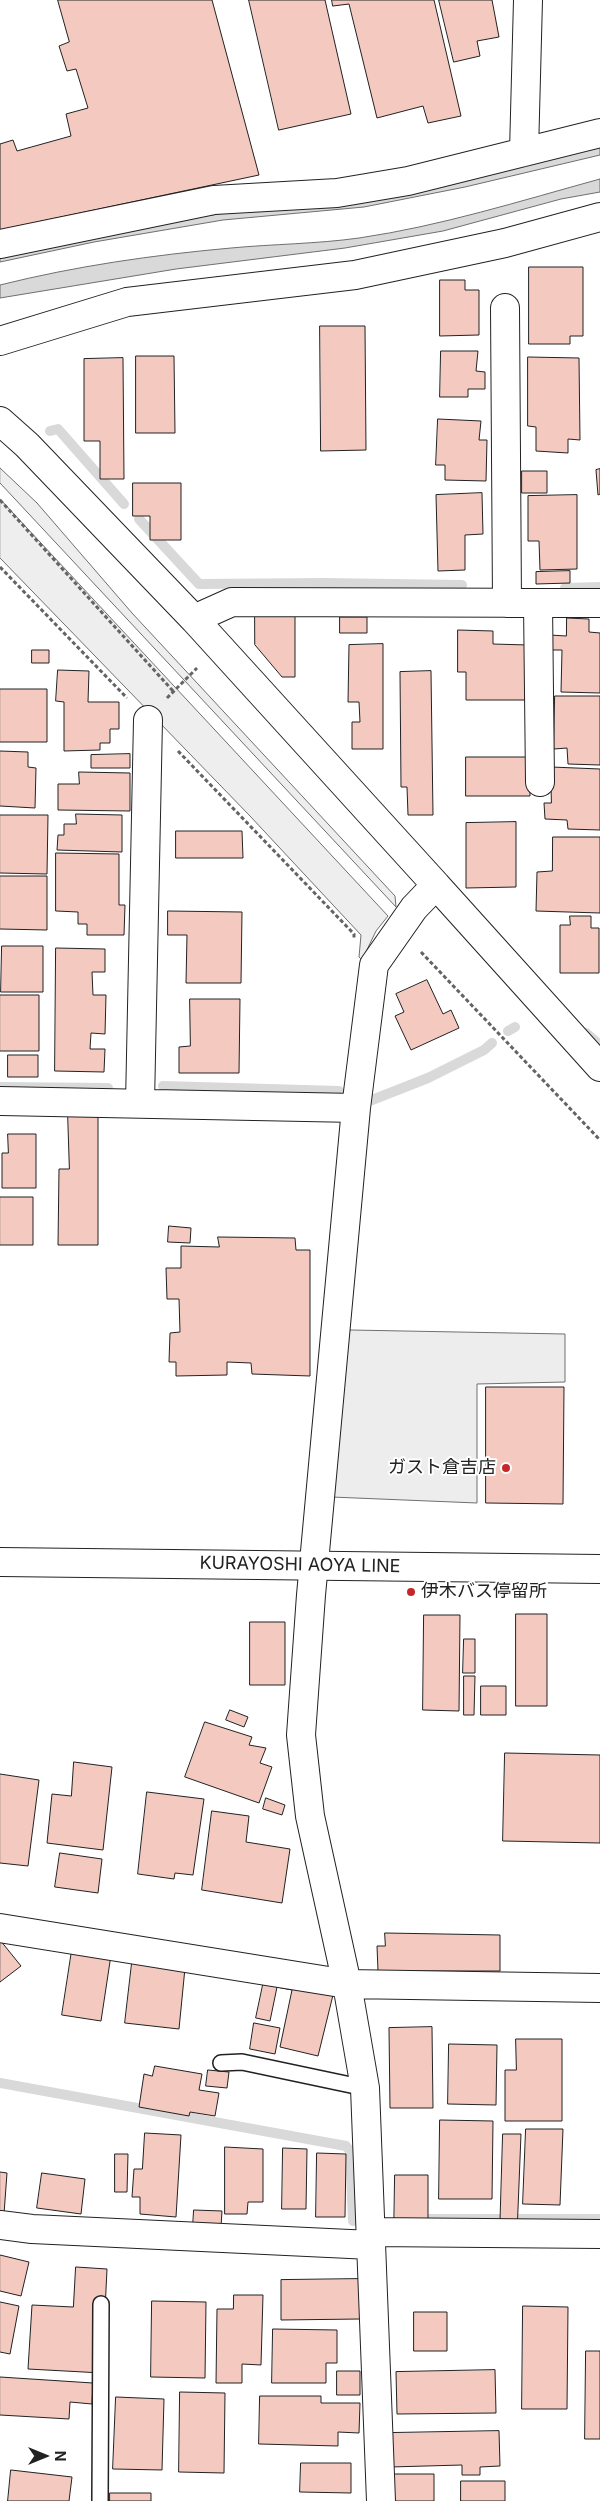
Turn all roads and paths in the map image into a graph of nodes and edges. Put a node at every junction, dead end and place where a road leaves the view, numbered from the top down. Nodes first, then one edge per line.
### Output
1 (528, 0) edge
2 (600, 134) edge
3 (524, 152) junction
4 (600, 217) edge
5 (0, 244) edge
6 (505, 308) dead end
7 (0, 341) edge
8 (0, 421) edge
9 (0, 500) edge
10 (0, 567) edge
11 (507, 603) junction
12 (538, 603) junction
13 (600, 603) edge
14 (194, 618) junction
15 (197, 668) dead end
16 (173, 691) junction
17 (148, 720) junction
18 (540, 782) dead end
19 (436, 885) junction
20 (400, 929) junction
21 (354, 944) dead end
22 (600, 1067) edge
23 (0, 1101) edge
24 (140, 1104) junction
25 (356, 1108) junction
26 (600, 1140) edge
27 (0, 1562) edge
28 (315, 1564) junction
29 (600, 1569) edge
30 (0, 1928) edge
31 (347, 1984) junction
32 (600, 1988) edge
33 (221, 2063) dead end
34 (365, 2088) junction
35 (0, 2225) edge
36 (600, 2234) edge
37 (372, 2238) junction
38 (101, 2304) dead end
39 (100, 2501) edge
40 (381, 2501) edge

1 - 3 street
2 - 3 street
3 - 5 street
4 - 7 street
6 - 11 street
8 - 14 street
9 - 16 path
10 - 17 path
11 - 12 street
11 - 14 street
12 - 13 street
12 - 18 street
14 - 19 street
15 - 16 path
16 - 17 path
17 - 21 path
17 - 24 street
19 - 20 street
19 - 22 street
20 - 25 street
20 - 26 path
23 - 24 street
24 - 25 street
25 - 28 street
27 - 28 street, KURAYOSHI AOYA LINE
28 - 29 street, KURAYOSHI AOYA LINE
28 - 31 street
30 - 31 street
31 - 32 street
31 - 34 street
33 - 34 lane
34 - 37 street
35 - 37 street
36 - 37 street
37 - 40 street
38 - 39 lane

